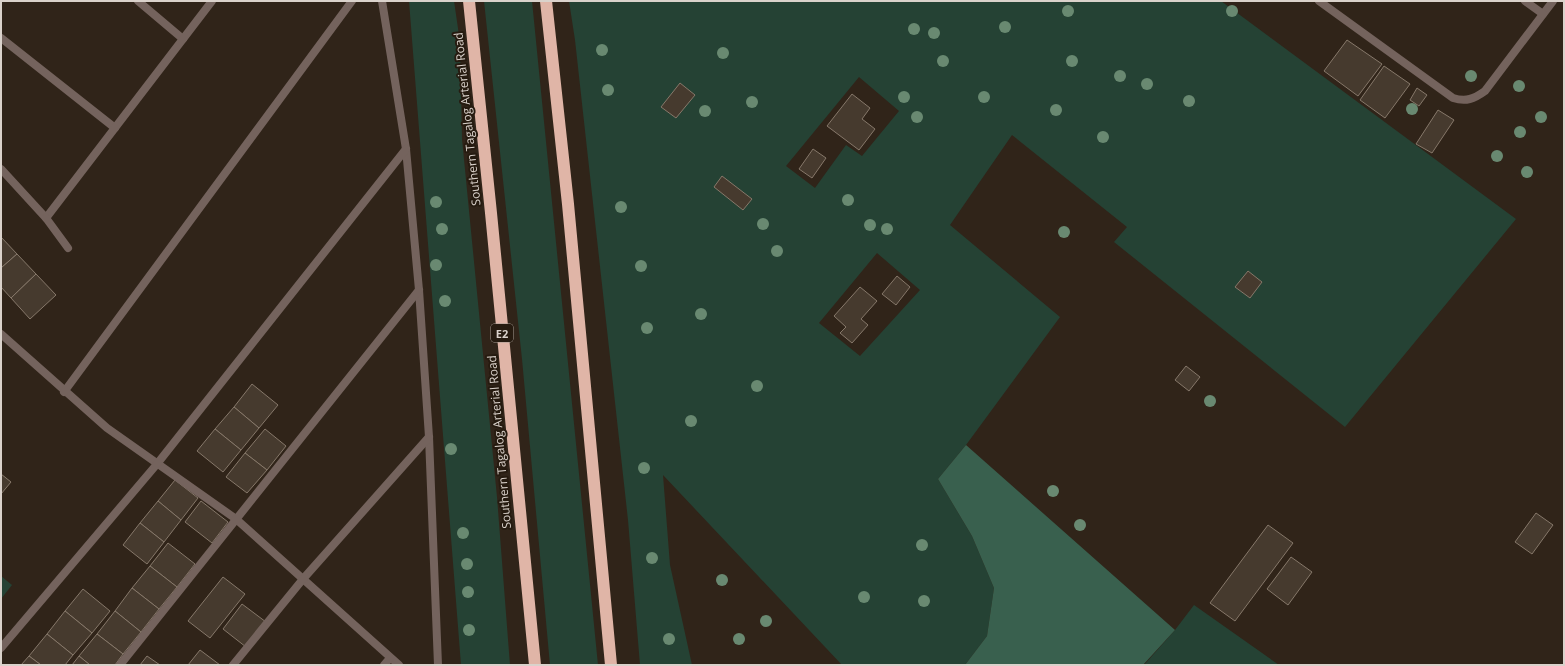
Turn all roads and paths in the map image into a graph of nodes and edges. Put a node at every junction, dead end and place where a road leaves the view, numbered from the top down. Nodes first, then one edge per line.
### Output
1 (138, 1) edge
2 (212, 1) edge
3 (352, 1) edge
4 (382, 1) edge
5 (469, 1) edge
6 (546, 1) edge
7 (1319, 1) edge
8 (1525, 1) edge
9 (1553, 1) edge
10 (1543, 14) junction
11 (1, 38) edge
12 (183, 39) junction
13 (115, 128) junction
14 (406, 149) junction
15 (1, 169) edge
16 (46, 218) junction
17 (68, 248) dead end
18 (418, 290) junction
19 (1, 335) edge
20 (64, 392) junction
21 (429, 437) junction
22 (157, 464) junction
23 (236, 519) junction
24 (302, 579) junction
25 (1, 648) edge
26 (390, 658) junction
27 (120, 665) edge
28 (233, 665) edge
29 (384, 665) edge
30 (399, 665) edge
31 (438, 665) edge
32 (534, 665) edge
33 (611, 665) edge

1 - 12 street
2 - 12 street
3 - 20 street
4 - 14 street
5 - 32 highway, Southern Tagalog Arterial Road / E2
6 - 33 highway
7 - 10 street
8 - 10 street
9 - 10 street
11 - 13 street
12 - 13 street
13 - 16 street
14 - 18 street
14 - 22 street
15 - 16 street
16 - 17 street
18 - 21 street
18 - 23 street
19 - 20 street
20 - 22 street
21 - 24 street
21 - 31 street
22 - 23 street
22 - 25 street
23 - 24 street
23 - 27 street
24 - 26 street
24 - 28 street
26 - 29 street
26 - 30 street

